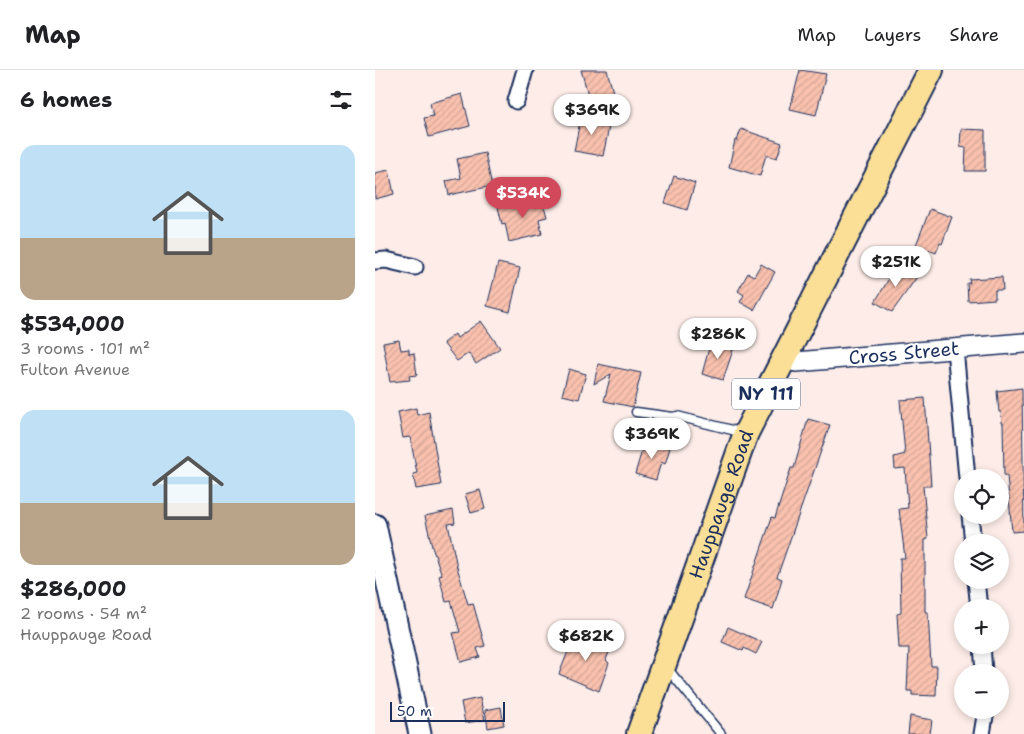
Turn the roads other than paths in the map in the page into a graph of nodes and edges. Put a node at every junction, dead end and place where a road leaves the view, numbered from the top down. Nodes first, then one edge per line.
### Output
1 (525, 70) edge
2 (931, 70) edge
3 (516, 100) dead end
4 (375, 261) edge
5 (415, 267) dead end
6 (1024, 342) edge
7 (955, 349) junction
8 (784, 358) junction
9 (637, 412) dead end
10 (746, 434) junction
11 (966, 469) edge
12 (375, 526) edge
13 (664, 665) junction
14 (984, 719) edge
15 (417, 733) edge
16 (639, 734) edge
17 (721, 734) edge
18 (982, 734) edge

1 - 3 street
2 - 8 main road, Hauppauge Road / NY 111
4 - 5 street
6 - 7 street, Cross Street
7 - 8 street, Cross Street
7 - 11 street
8 - 10 main road, Hauppauge Road / NY 111
9 - 10 lane
10 - 13 main road, Hauppauge Road / NY 111
12 - 15 main road
13 - 16 main road, Hauppauge Road / NY 111
13 - 17 lane
14 - 18 street

